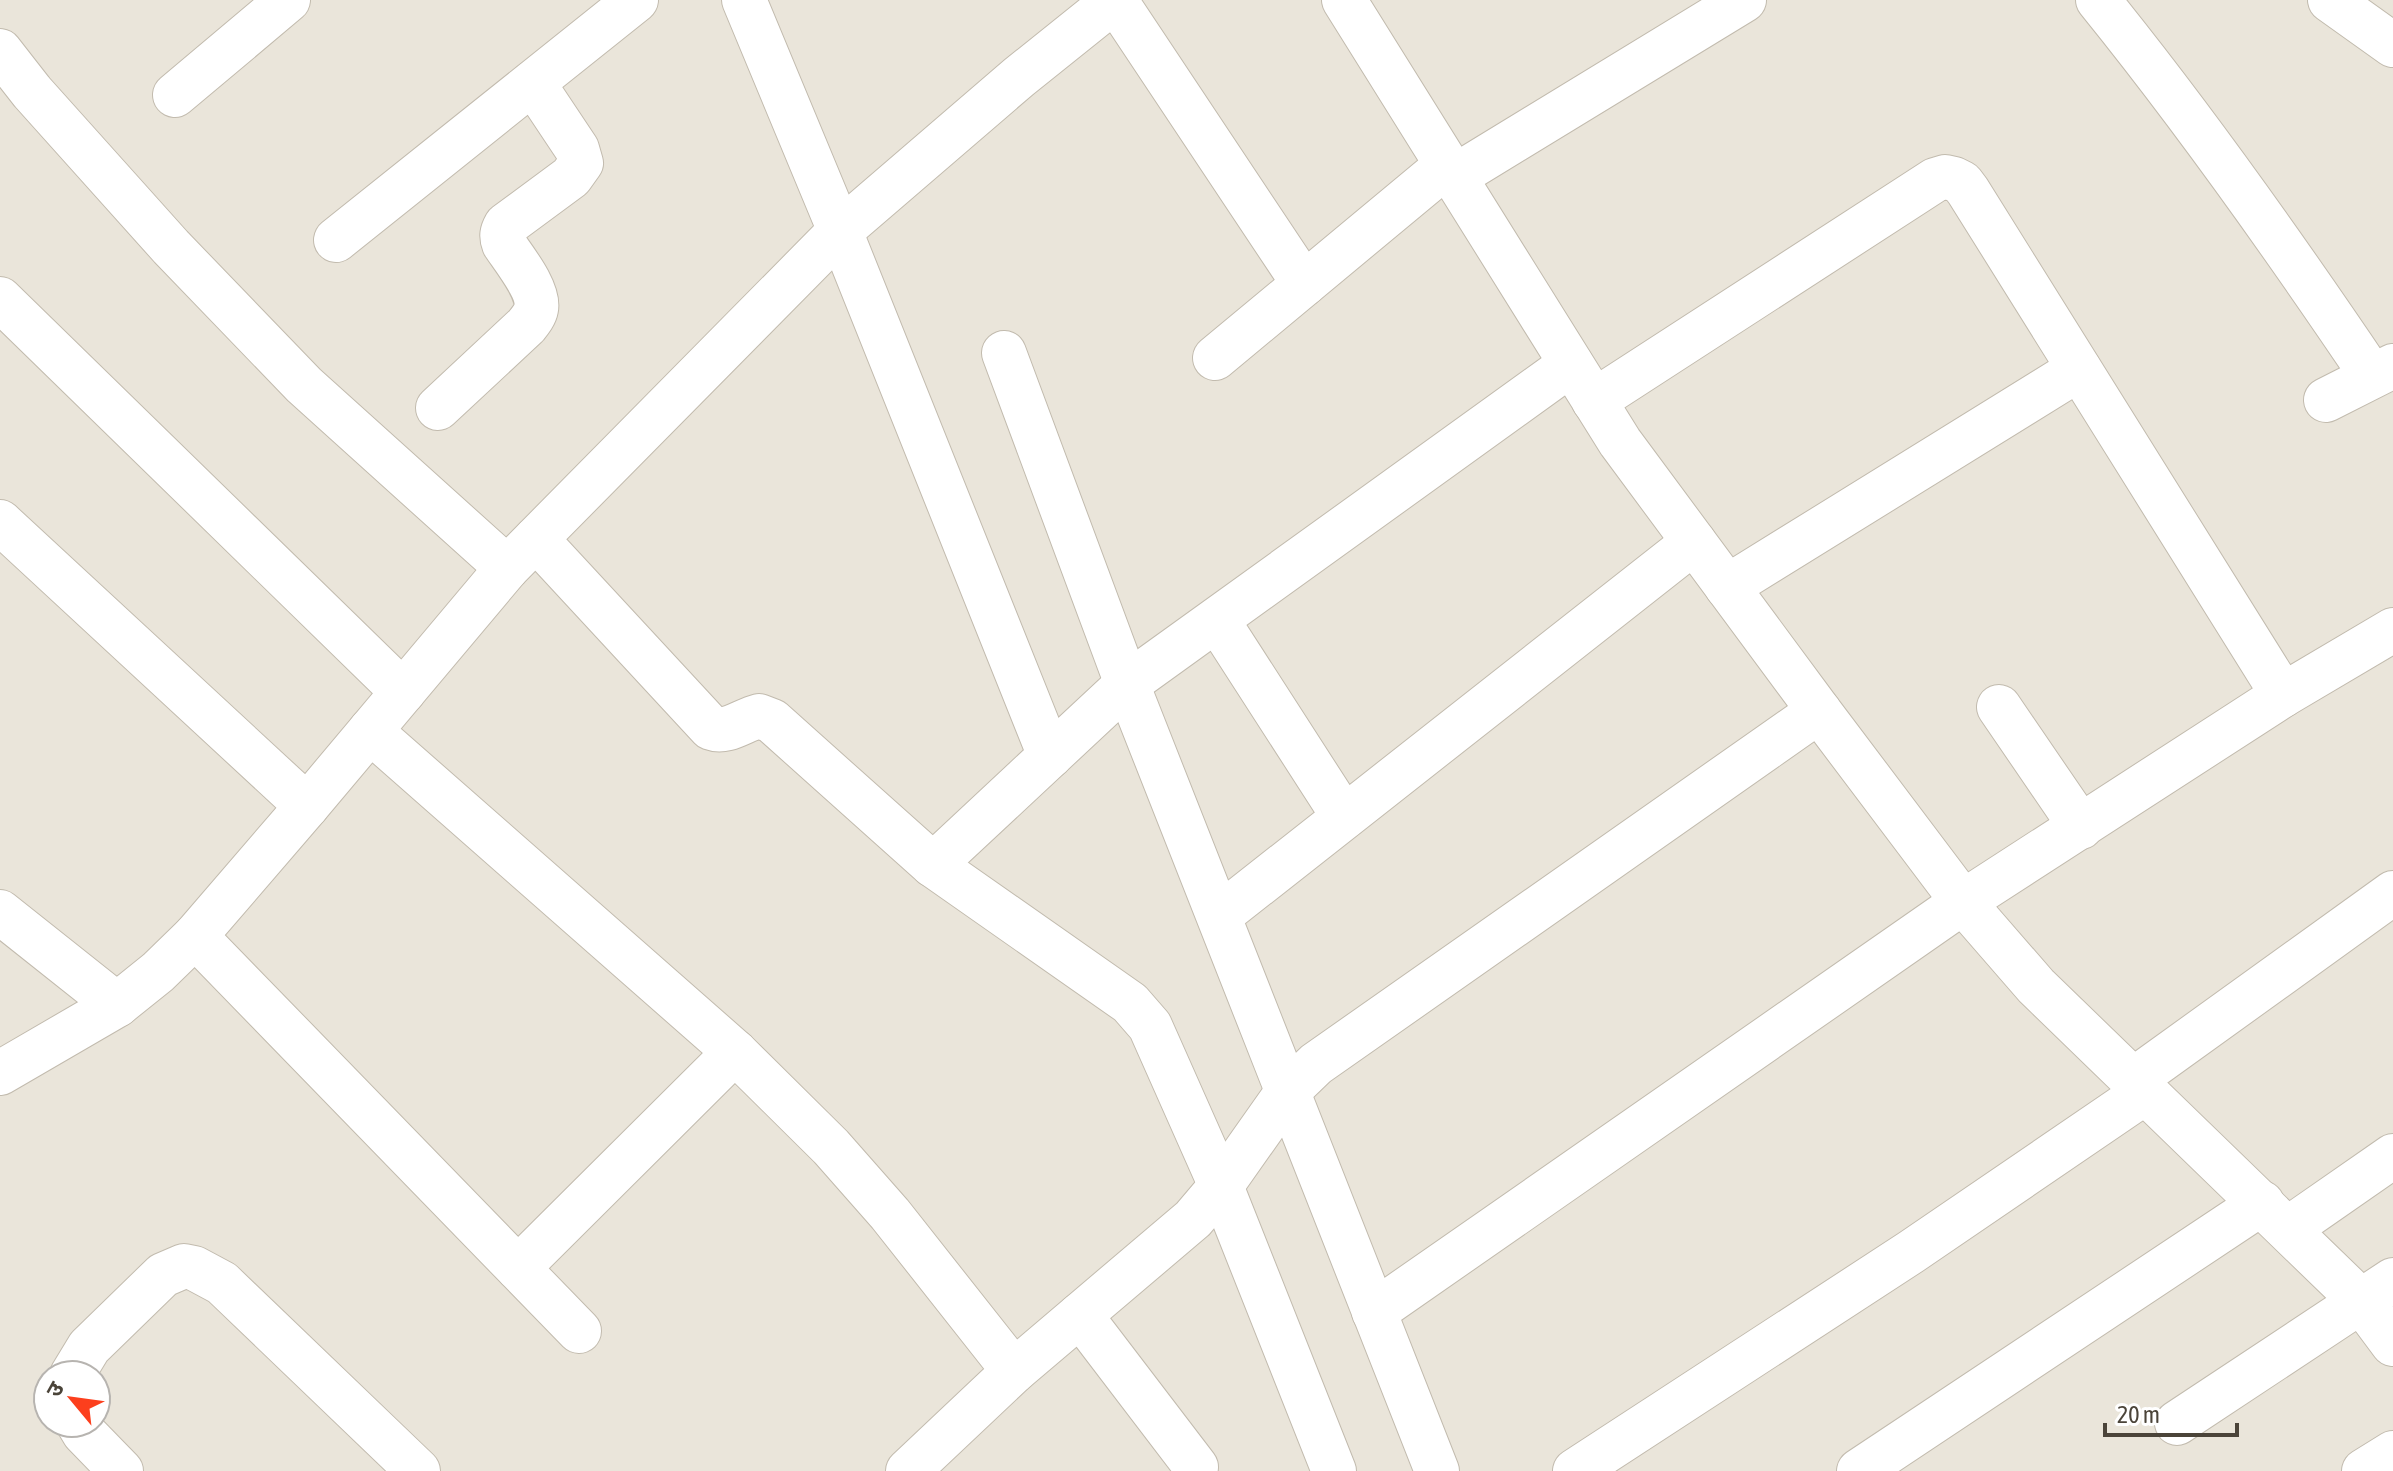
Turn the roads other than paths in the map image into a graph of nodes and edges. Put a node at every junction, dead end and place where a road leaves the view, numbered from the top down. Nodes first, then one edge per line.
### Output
1 (288, 0) edge
2 (636, 0) edge
3 (744, 0) edge
4 (1115, 0) edge
5 (1344, 0) edge
6 (1744, 0) edge
7 (2098, 0) edge
8 (2330, 0) edge
9 (2393, 45) edge
10 (0, 51) edge
11 (533, 83) junction
12 (175, 95) dead end
13 (1450, 172) junction
14 (840, 231) junction
15 (336, 240) dead end
16 (1304, 284) junction
17 (0, 299) edge
18 (1004, 353) dead end
19 (1215, 358) dead end
20 (1571, 364) junction
21 (2079, 369) junction
22 (2382, 371) edge
23 (2326, 400) dead end
24 (1594, 401) junction
25 (438, 408) dead end
26 (0, 522) edge
27 (1694, 542) junction
28 (521, 554) junction
29 (1727, 587) junction
30 (1217, 620) junction
31 (2393, 630) edge
32 (1127, 684) junction
33 (403, 692) junction
34 (2283, 695) junction
35 (1999, 707) dead end
36 (1819, 711) junction
37 (370, 731) junction
38 (1050, 756) junction
39 (307, 806) junction
40 (1344, 817) junction
41 (2081, 827) junction
42 (933, 865) junction
43 (2393, 893) edge
44 (1963, 902) junction
45 (0, 912) edge
46 (1220, 915) junction
47 (195, 936) junction
48 (117, 1005) junction
49 (735, 1052) junction
50 (0, 1073) edge
51 (2138, 1087) junction
52 (1288, 1091) junction
53 (2393, 1156) edge
54 (1221, 1186) junction
55 (2275, 1216) junction
56 (518, 1268) junction
57 (2377, 1290) edge
58 (1374, 1312) junction
59 (1080, 1315) junction
60 (579, 1331) dead end
61 (2393, 1344) edge
62 (82, 1359) edge
63 (1014, 1371) junction
64 (2177, 1423) dead end
65 (90, 1439) edge
66 (2393, 1453) edge
67 (1196, 1467) dead end
68 (121, 1471) edge
69 (418, 1471) edge
70 (908, 1471) edge
71 (1334, 1471) edge
72 (1437, 1471) edge
73 (1575, 1471) edge
74 (1859, 1471) edge
75 (2364, 1471) edge

1 - 12 street
2 - 11 street
3 - 14 street
4 - 14 street
4 - 16 street
5 - 13 street
6 - 13 street
7 - 22 street
8 - 9 street
10 - 28 street
11 - 15 street
11 - 25 street
13 - 16 street
13 - 20 street
14 - 28 street
14 - 38 street
16 - 19 street
17 - 33 street
18 - 32 street
20 - 24 street
20 - 30 street
21 - 24 street
21 - 29 street
21 - 34 street
22 - 23 street
24 - 27 street
26 - 39 street
27 - 29 street
27 - 40 street
28 - 33 street
28 - 42 street
29 - 36 street
30 - 32 street
30 - 40 street
31 - 34 street
32 - 38 street
32 - 46 street
33 - 37 street
34 - 41 street
35 - 41 street
36 - 44 street
36 - 52 street
37 - 39 street
37 - 49 street
38 - 42 street
39 - 47 street
40 - 46 street
41 - 44 street
42 - 54 street
43 - 51 street
44 - 51 street
44 - 58 street
45 - 48 street
46 - 52 street
47 - 48 street
47 - 56 street
48 - 50 street
49 - 56 street
49 - 63 street
51 - 55 street
51 - 73 street
52 - 54 street
52 - 58 street
53 - 55 street
54 - 59 street
54 - 71 street
55 - 57 street
55 - 74 street
56 - 60 street
57 - 61 street
57 - 64 street
58 - 72 street
59 - 63 street
59 - 67 street
62 - 69 street
63 - 70 street
65 - 68 street
66 - 75 street

